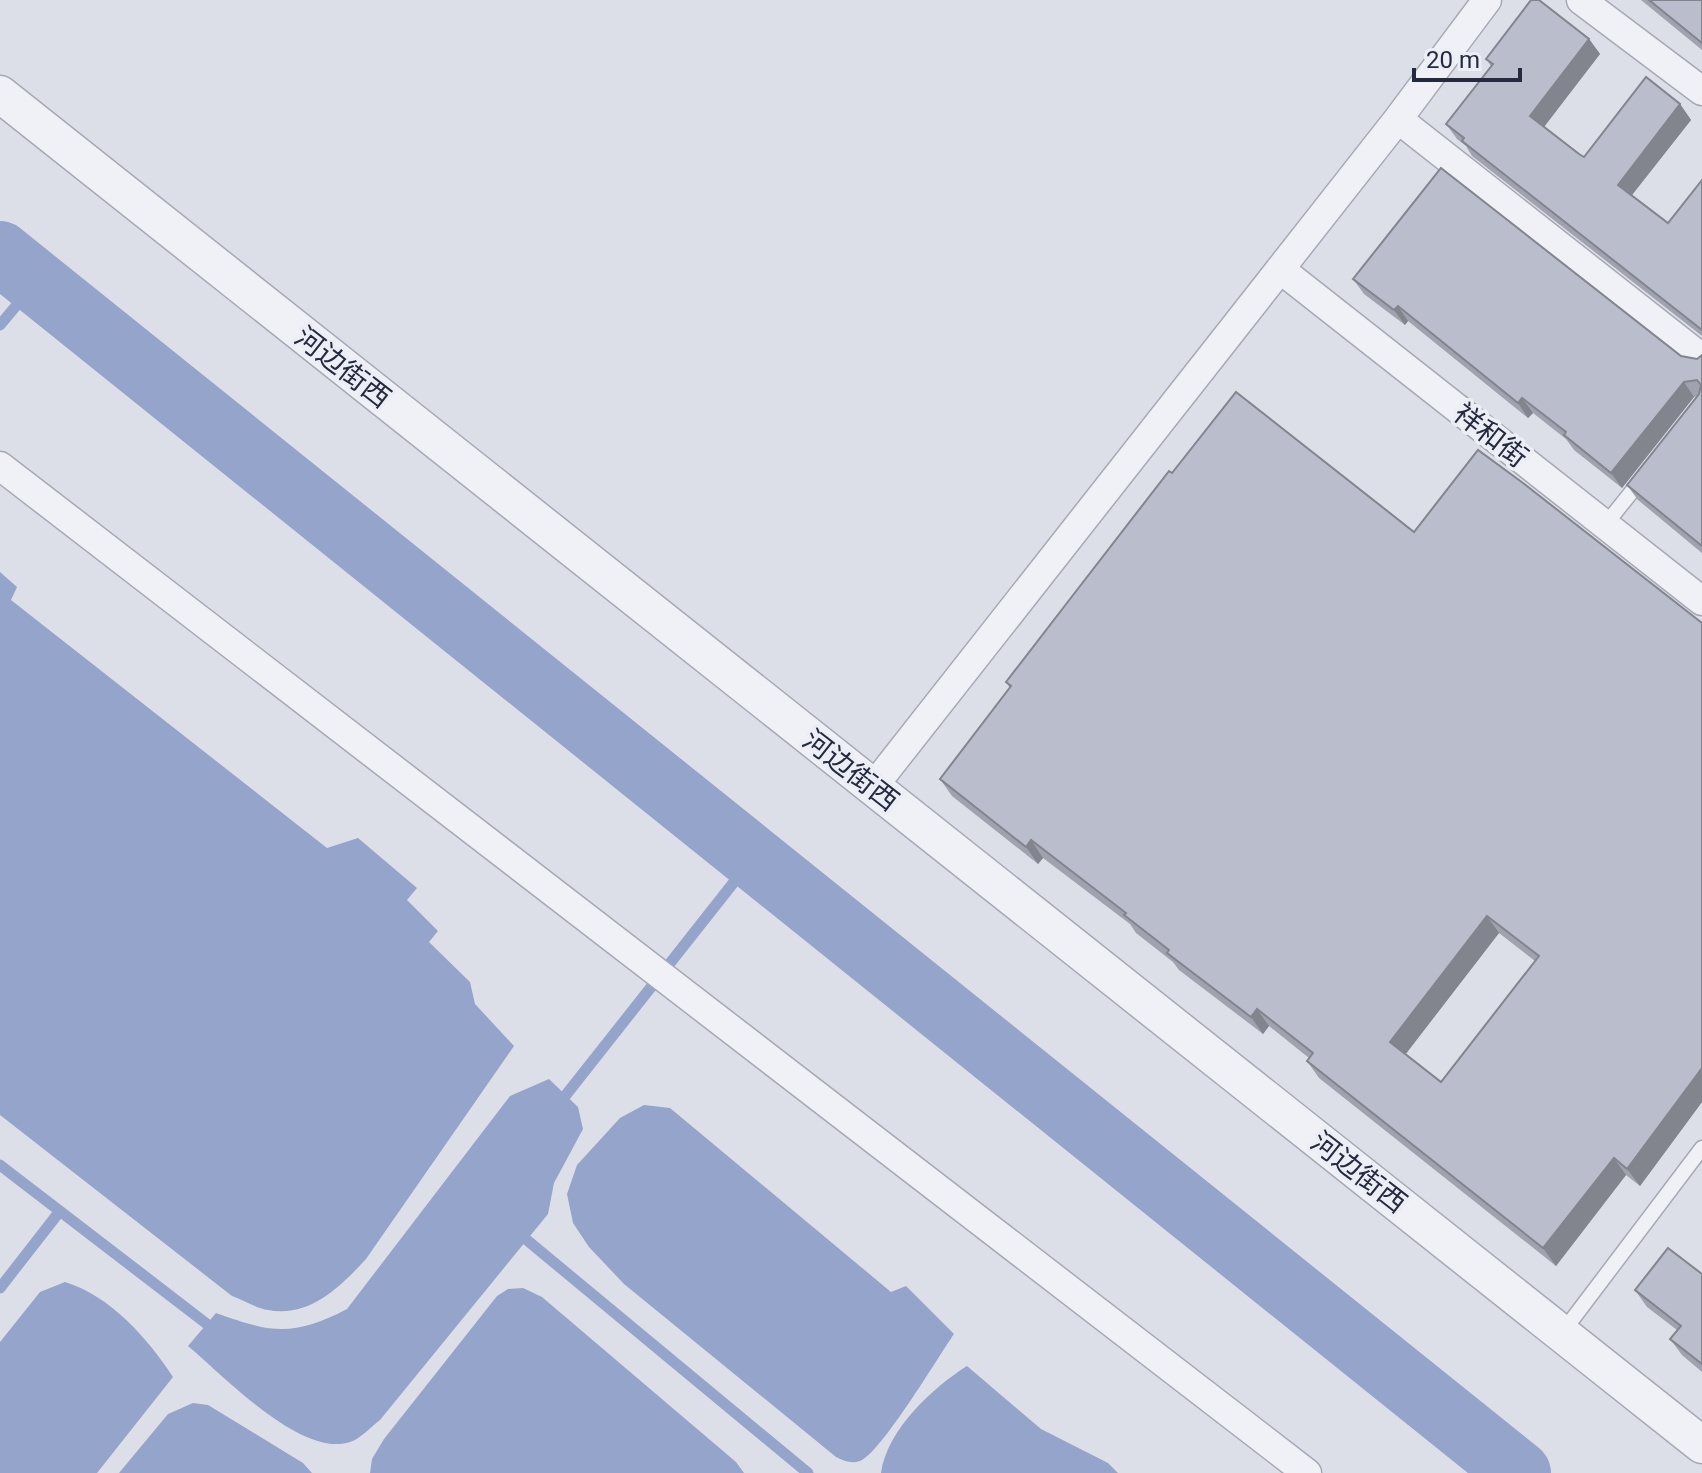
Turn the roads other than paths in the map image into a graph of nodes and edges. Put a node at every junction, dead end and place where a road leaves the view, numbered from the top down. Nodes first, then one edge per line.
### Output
1 (1487, 0) edge
2 (1581, 0) edge
3 (1702, 91) edge
4 (0, 94) edge
5 (1398, 119) junction
6 (1280, 269) junction
7 (1702, 358) edge
8 (1653, 464) edge
9 (0, 466) edge
10 (1605, 525) junction
11 (1702, 601) edge
12 (873, 787) junction
13 (1702, 1148) edge
14 (1562, 1333) junction
15 (1702, 1445) edge
16 (1307, 1473) edge

1 - 5 street
2 - 3 street
4 - 12 street, 河边街西
5 - 6 street
5 - 7 street
6 - 10 street, 祥和街
6 - 12 street
8 - 10 lane
9 - 16 street
10 - 11 street, 祥和街
12 - 14 street, 河边街西
13 - 14 lane
14 - 15 street, 河边街西

